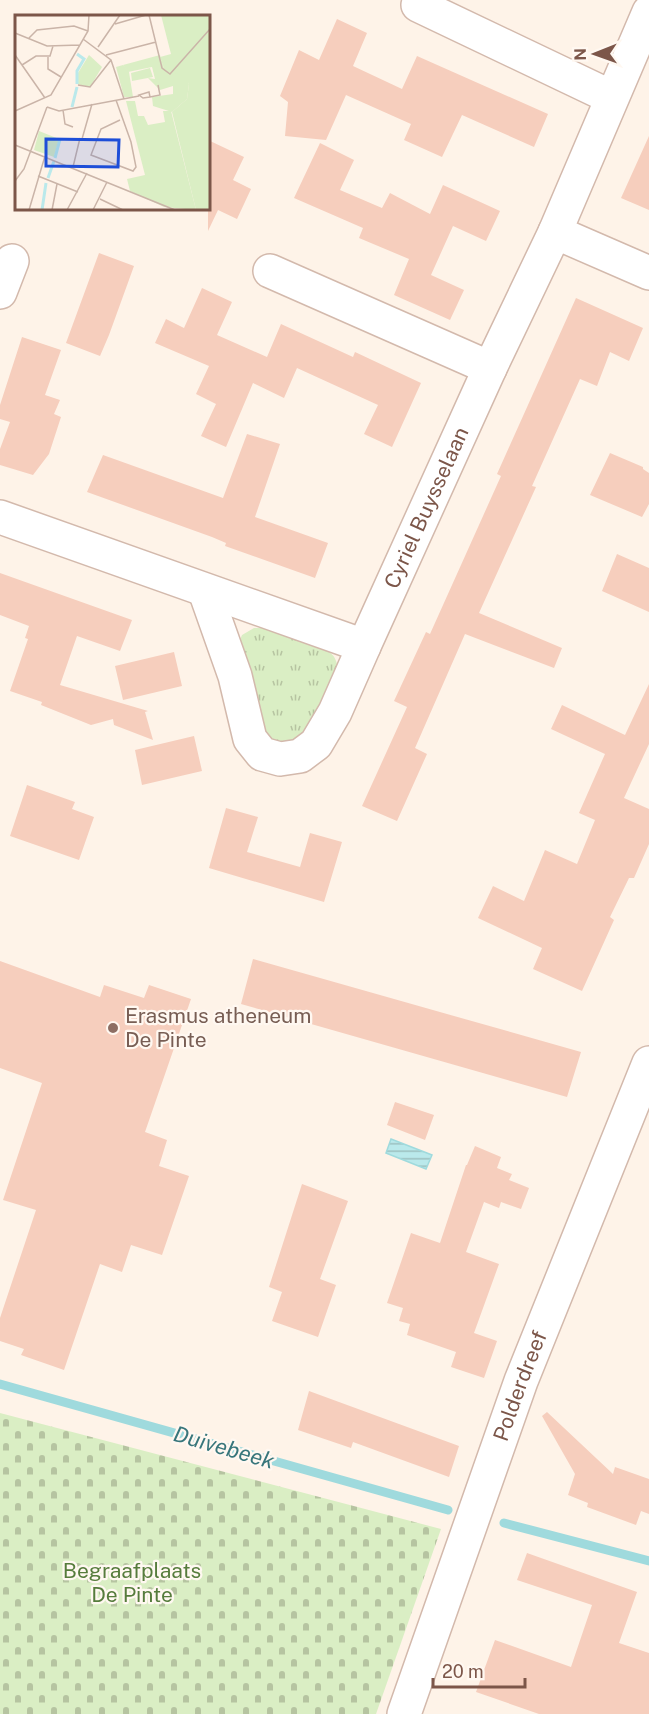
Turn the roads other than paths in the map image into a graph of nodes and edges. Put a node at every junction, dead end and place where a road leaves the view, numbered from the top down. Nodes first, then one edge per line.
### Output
1 (418, 5) dead end
2 (649, 12) edge
3 (611, 97) junction
4 (555, 232) junction
5 (12, 261) dead end
6 (270, 271) dead end
7 (649, 273) edge
8 (0, 292) edge
9 (490, 368) junction
10 (0, 517) edge
11 (205, 591) junction
12 (364, 646) junction
13 (649, 1063) edge
14 (404, 1714) edge

1 - 3 street
2 - 3 street, Cyriel Buysselaan
3 - 4 street, Cyriel Buysselaan
4 - 7 street
4 - 9 street, Cyriel Buysselaan
5 - 8 street
6 - 9 street
9 - 12 street, Cyriel Buysselaan
10 - 11 street
11 - 12 street
11 - 12 street, Cyriel Buysselaan
13 - 14 street, Polderdreef

